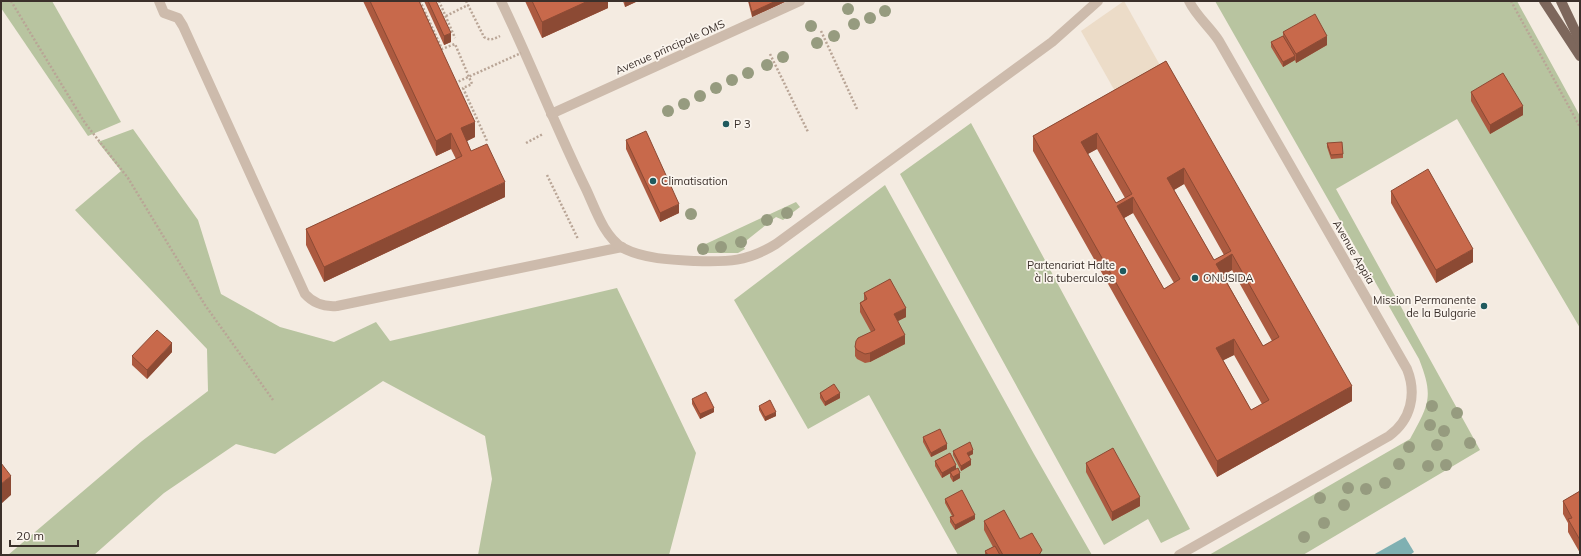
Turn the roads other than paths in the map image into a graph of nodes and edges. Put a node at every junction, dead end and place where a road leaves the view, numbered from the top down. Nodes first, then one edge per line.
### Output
1 (159, 1) edge
2 (501, 1) edge
3 (800, 1) edge
4 (1098, 1) edge
5 (1189, 1) edge
6 (1544, 1) edge
7 (1561, 1) edge
8 (1580, 41) edge
9 (1580, 56) edge
10 (551, 114) junction
11 (622, 247) junction
12 (1179, 555) edge

1 - 11 street
2 - 10 street
3 - 10 street, Avenue principale OMS
4 - 11 street
5 - 12 street, Avenue Appia
6 - 9 main road
7 - 8 main road
10 - 11 street

